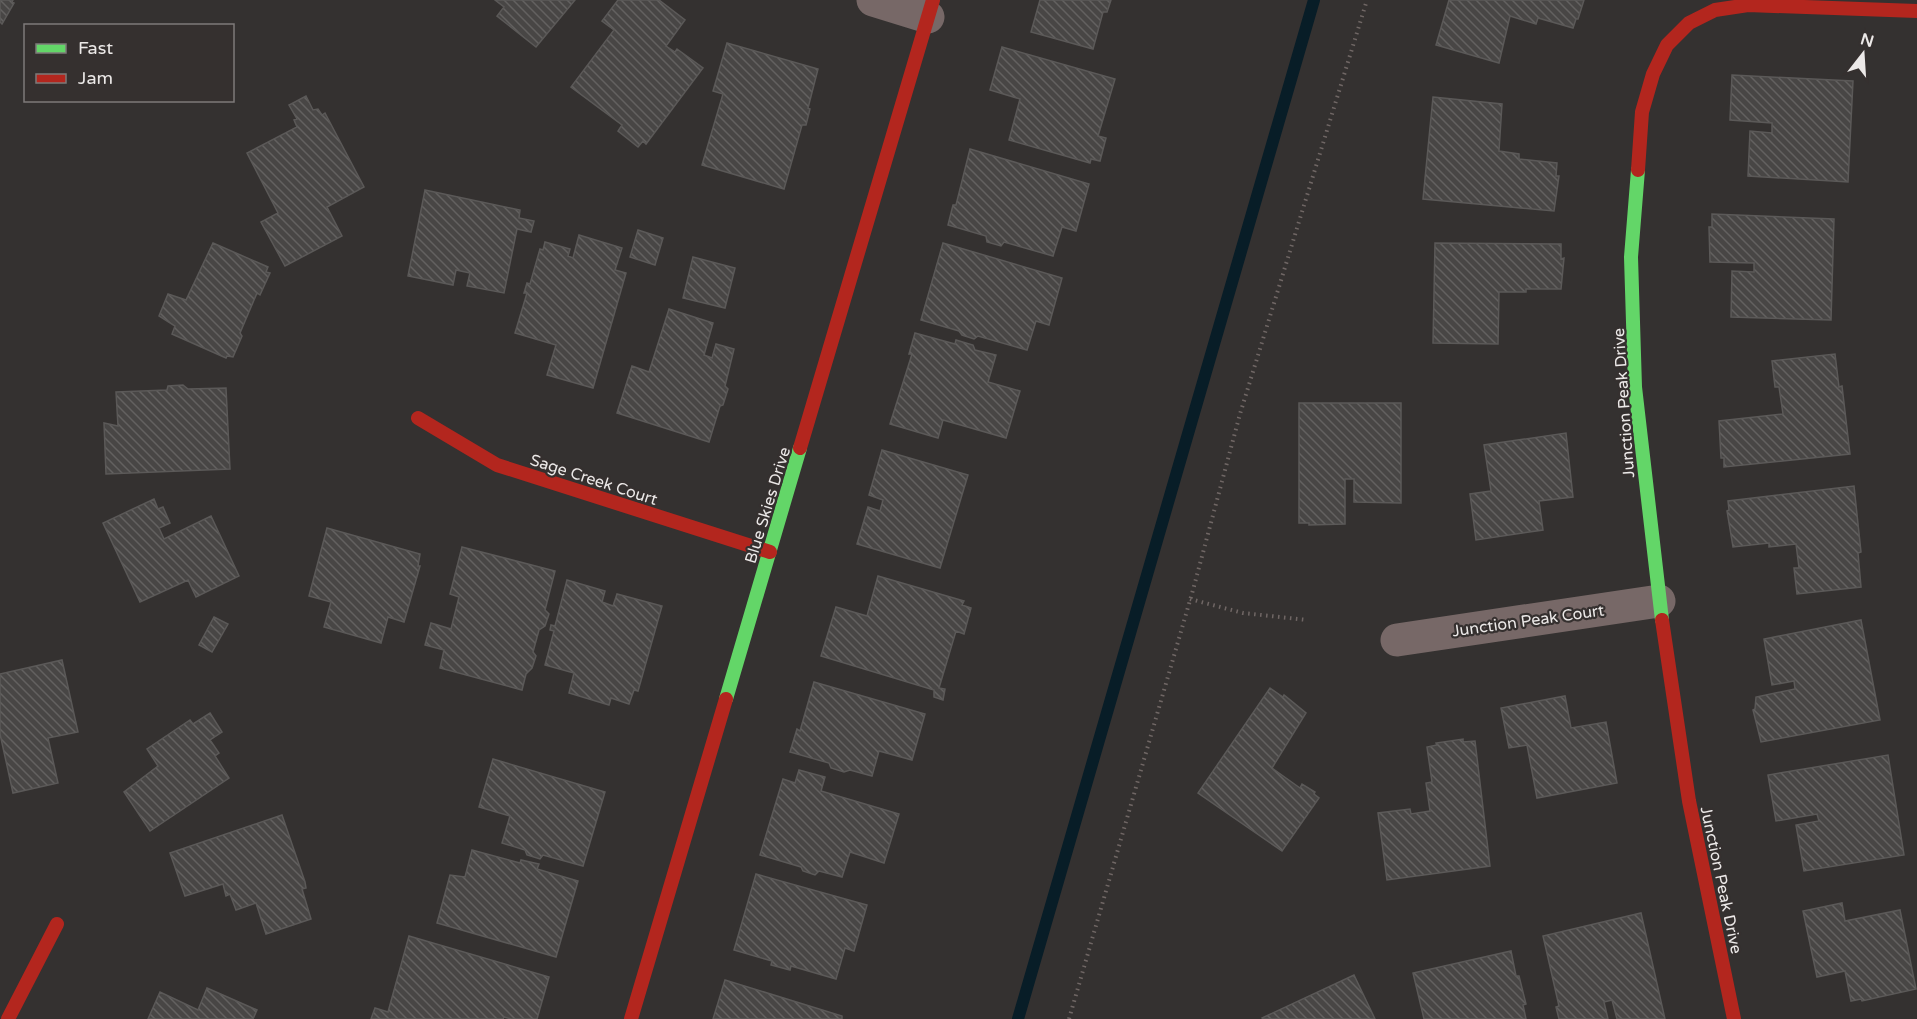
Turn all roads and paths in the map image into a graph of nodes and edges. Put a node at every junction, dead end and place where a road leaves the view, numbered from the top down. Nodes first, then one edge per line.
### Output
1 (873, 0) edge
2 (1367, 0) edge
3 (931, 9) edge
4 (1917, 11) edge
5 (418, 418) dead end
6 (770, 552) junction
7 (1190, 599) junction
8 (1659, 601) junction
9 (1306, 620) dead end
10 (1397, 640) dead end
11 (57, 924) dead end
12 (8, 1019) edge
13 (631, 1019) edge
14 (1069, 1019) edge
15 (1734, 1019) edge

1 - 3 street
2 - 7 path
3 - 6 street, Blue Skies Drive
4 - 8 street, Junction Peak Drive
5 - 6 street, Sage Creek Court
6 - 13 street, Blue Skies Drive
7 - 9 path
7 - 14 path
8 - 10 street, Junction Peak Court
8 - 15 street, Junction Peak Drive
11 - 12 street

